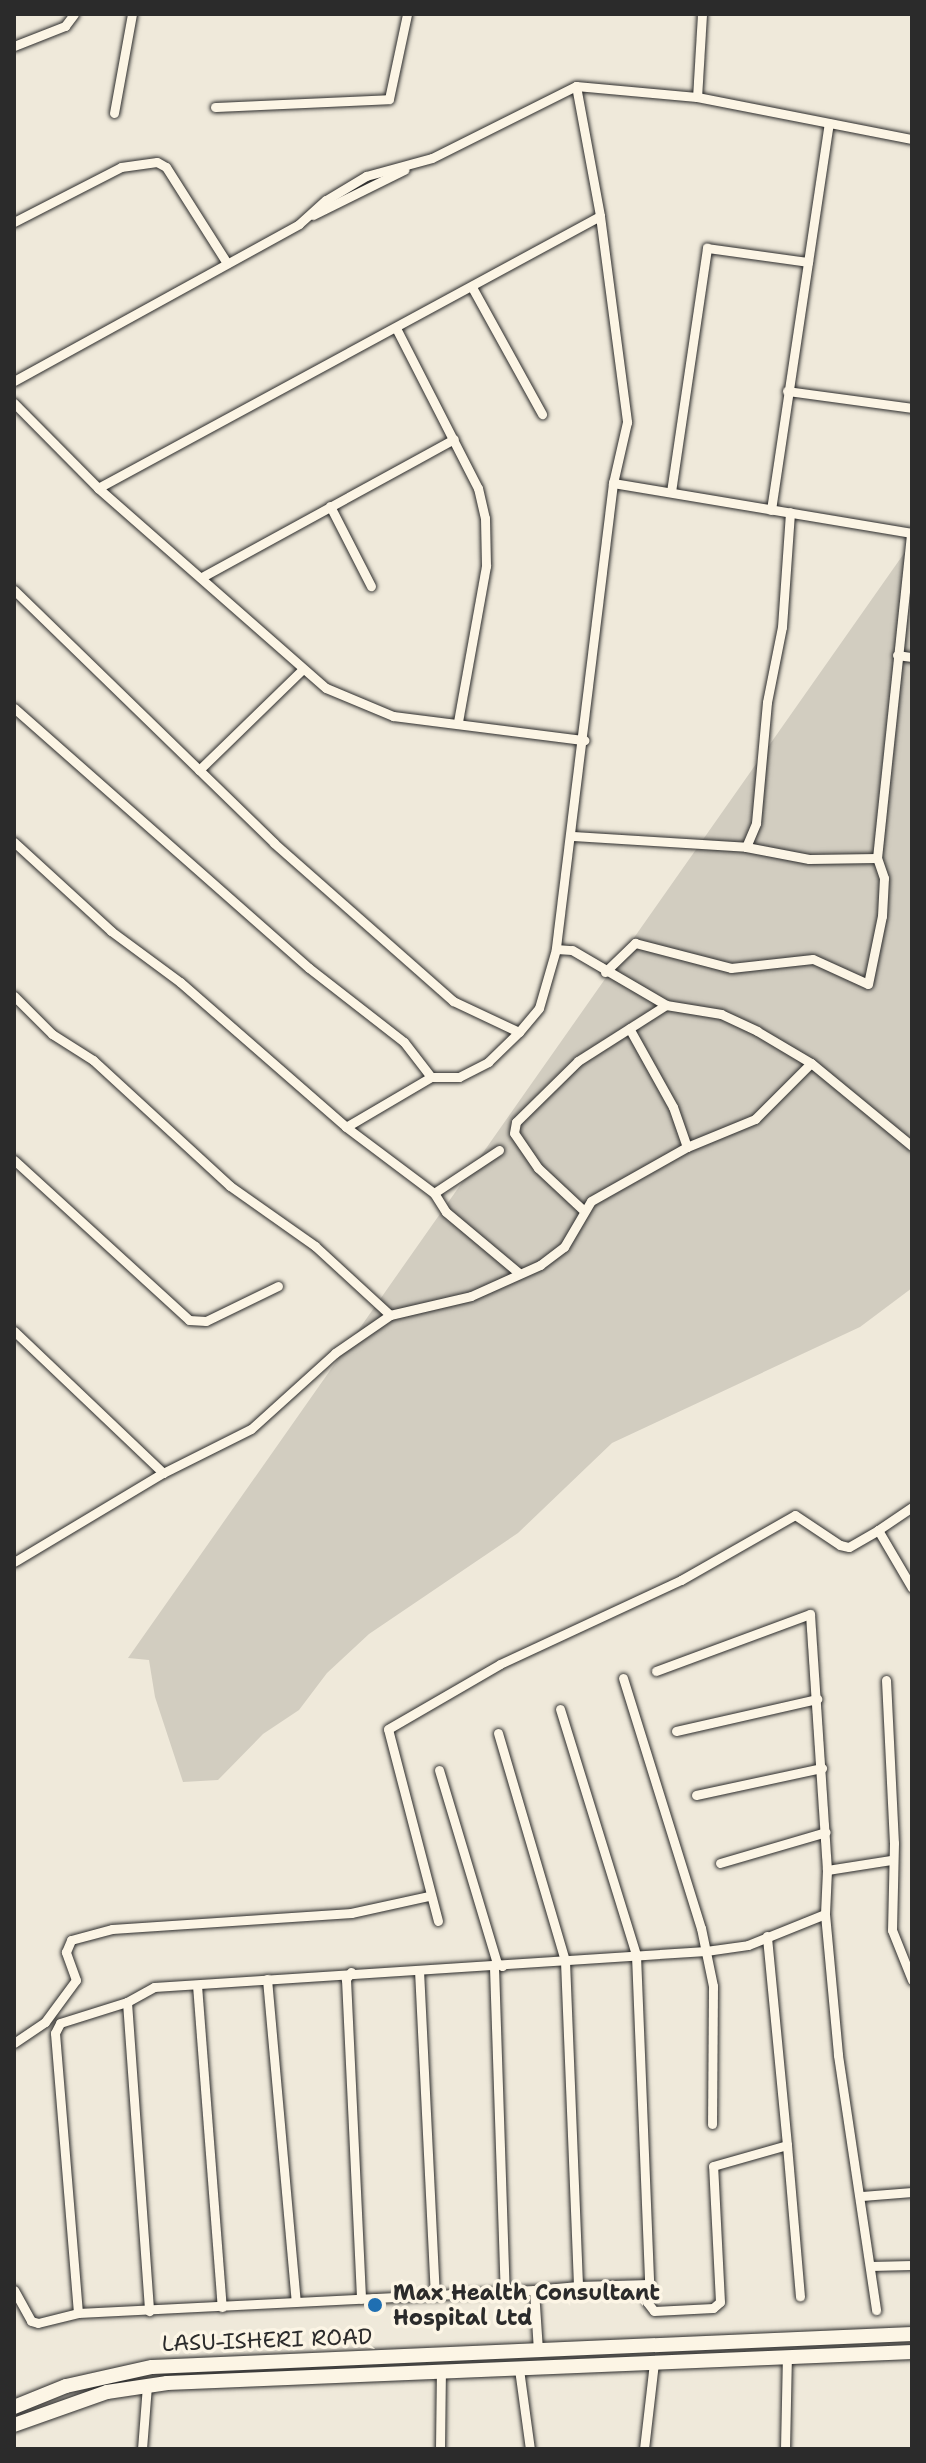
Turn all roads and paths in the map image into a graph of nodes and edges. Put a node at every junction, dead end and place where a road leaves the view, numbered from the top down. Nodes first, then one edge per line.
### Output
1 (74, 14) edge
2 (132, 14) edge
3 (407, 14) edge
4 (702, 14) edge
5 (14, 46) edge
6 (576, 86) junction
7 (697, 97) junction
8 (215, 107) dead end
9 (114, 113) dead end
10 (829, 123) junction
11 (912, 139) edge
12 (409, 167) junction
13 (310, 216) junction
14 (600, 216) junction
15 (14, 222) edge
16 (808, 262) junction
17 (227, 263) junction
18 (473, 289) junction
19 (397, 330) junction
20 (14, 381) edge
21 (787, 391) junction
22 (14, 403) edge
23 (912, 408) edge
24 (542, 414) dead end
25 (454, 439) junction
26 (613, 483) junction
27 (98, 488) junction
28 (671, 492) junction
29 (330, 506) junction
30 (771, 510) junction
31 (790, 512) junction
32 (912, 533) edge
33 (202, 577) junction
34 (371, 586) dead end
35 (15, 594) edge
36 (897, 655) junction
37 (912, 657) edge
38 (302, 670) junction
39 (14, 708) edge
40 (458, 722) junction
41 (584, 740) junction
42 (199, 770) junction
43 (573, 836) junction
44 (14, 842) edge
45 (746, 847) junction
46 (877, 858) junction
47 (556, 949) junction
48 (605, 972) junction
49 (14, 996) edge
50 (666, 1005) junction
51 (629, 1028) junction
52 (519, 1032) junction
53 (811, 1063) junction
54 (431, 1077) junction
55 (346, 1127) junction
56 (912, 1146) edge
57 (687, 1147) junction
58 (499, 1150) dead end
59 (14, 1160) edge
60 (434, 1193) junction
61 (582, 1209) junction
62 (519, 1273) junction
63 (278, 1286) dead end
64 (390, 1315) junction
65 (14, 1331) edge
66 (163, 1473) junction
67 (912, 1507) edge
68 (878, 1530) junction
69 (14, 1562) edge
70 (912, 1588) edge
71 (656, 1671) dead end
72 (623, 1678) dead end
73 (886, 1680) dead end
74 (817, 1699) junction
75 (560, 1709) dead end
76 (676, 1731) dead end
77 (498, 1733) dead end
78 (822, 1768) junction
79 (439, 1770) dead end
80 (696, 1795) dead end
81 (826, 1832) junction
82 (891, 1860) junction
83 (720, 1863) dead end
84 (827, 1870) junction
85 (429, 1896) junction
86 (825, 1914) junction
87 (438, 1921) dead end
88 (767, 1936) junction
89 (706, 1951) junction
90 (636, 1955) junction
91 (565, 1961) junction
92 (498, 1966) junction
93 (419, 1970) junction
94 (351, 1972) junction
95 (267, 1979) junction
96 (912, 1980) edge
97 (197, 1985) junction
98 (127, 2002) junction
99 (14, 2043) edge
100 (712, 2124) dead end
101 (787, 2145) junction
102 (912, 2192) edge
103 (862, 2196) junction
104 (912, 2265) edge
105 (870, 2266) junction
106 (649, 2284) junction
107 (578, 2286) junction
108 (14, 2290) edge
109 (534, 2290) junction
110 (505, 2293) junction
111 (435, 2296) junction
112 (800, 2296) dead end
113 (361, 2299) junction
114 (296, 2301) junction
115 (222, 2307) junction
116 (876, 2310) dead end
117 (149, 2311) junction
118 (78, 2313) junction
119 (912, 2334) edge
120 (711, 2342) junction
121 (538, 2351) junction
122 (912, 2352) edge
123 (787, 2357) junction
124 (309, 2360) junction
125 (711, 2360) junction
126 (654, 2362) junction
127 (519, 2369) junction
128 (441, 2372) junction
129 (309, 2376) junction
130 (147, 2385) junction
131 (14, 2407) edge
132 (14, 2425) edge
133 (142, 2449) edge
134 (440, 2449) edge
135 (530, 2449) edge
136 (644, 2449) edge
137 (785, 2449) edge

1 - 5 street
2 - 9 street
3 - 8 street
4 - 7 street
6 - 7 street
6 - 12 street
6 - 14 street
7 - 10 street
10 - 11 street
10 - 16 street
12 - 13 street
12 - 13 street
13 - 17 street
14 - 18 street
14 - 26 street
15 - 17 street
16 - 21 street
16 - 28 street
17 - 20 street
18 - 19 street
18 - 24 street
19 - 25 street
19 - 27 street
21 - 23 street
21 - 30 street
22 - 27 street
25 - 29 street
25 - 40 street
26 - 28 street
26 - 41 street
27 - 33 street
28 - 30 street
29 - 33 street
29 - 34 street
30 - 31 street
31 - 32 street
31 - 45 street
32 - 36 street
33 - 38 street
35 - 42 street
36 - 37 street
36 - 46 street
38 - 40 street
38 - 42 street
39 - 54 street
40 - 41 street
41 - 43 street
42 - 52 street
43 - 45 street
43 - 47 street
44 - 55 street
45 - 46 street
46 - 48 street
47 - 48 street
47 - 52 street
48 - 50 street
49 - 64 street
50 - 51 street
50 - 53 street
51 - 57 street
51 - 61 street
52 - 54 street
53 - 56 street
53 - 57 street
54 - 55 street
55 - 60 street
57 - 61 street
58 - 60 street
59 - 63 street
60 - 62 street
61 - 62 street
62 - 64 street
64 - 66 street
65 - 66 street
66 - 69 street
67 - 68 street
68 - 70 street
68 - 85 street
71 - 74 street
72 - 89 street
73 - 82 street
74 - 76 street
74 - 78 street
75 - 90 street
77 - 91 street
78 - 80 street
78 - 81 street
79 - 92 street
81 - 83 street
81 - 84 street
82 - 84 street
82 - 96 street
84 - 86 street
85 - 87 street
85 - 99 street
86 - 88 street
86 - 103 street
88 - 89 street
88 - 101 street
89 - 90 street
89 - 100 street
90 - 91 street
90 - 106 street
91 - 92 street
91 - 107 street
92 - 93 street
92 - 110 street
93 - 94 street
93 - 111 street
94 - 95 street
94 - 113 street
95 - 97 street
95 - 114 street
97 - 98 street
97 - 115 street
98 - 117 street
98 - 118 street
101 - 106 street
101 - 112 street
102 - 103 street
103 - 105 street
104 - 105 street
105 - 116 street
106 - 107 street
107 - 109 street
108 - 118 street
109 - 110 street
109 - 121 street
110 - 111 street
111 - 113 street
113 - 114 street
114 - 115 street
115 - 117 street
117 - 118 street
119 - 120 main road, LASU-ISHERI ROAD
120 - 121 main road, LASU-ISHERI ROAD
120 - 125 main road
121 - 124 main road, LASU-ISHERI ROAD
122 - 123 main road, LASU-ISHERI ROAD
123 - 125 main road, LASU-ISHERI ROAD
123 - 137 street
124 - 129 main road
124 - 131 main road, LASU-ISHERI ROAD
125 - 126 main road, LASU-ISHERI ROAD
126 - 127 main road, LASU-ISHERI ROAD
126 - 136 street
127 - 128 main road, LASU-ISHERI ROAD
127 - 135 street
128 - 129 main road, LASU-ISHERI ROAD
128 - 134 street
129 - 130 main road, LASU-ISHERI ROAD
130 - 132 main road, LASU-ISHERI ROAD
130 - 133 street

